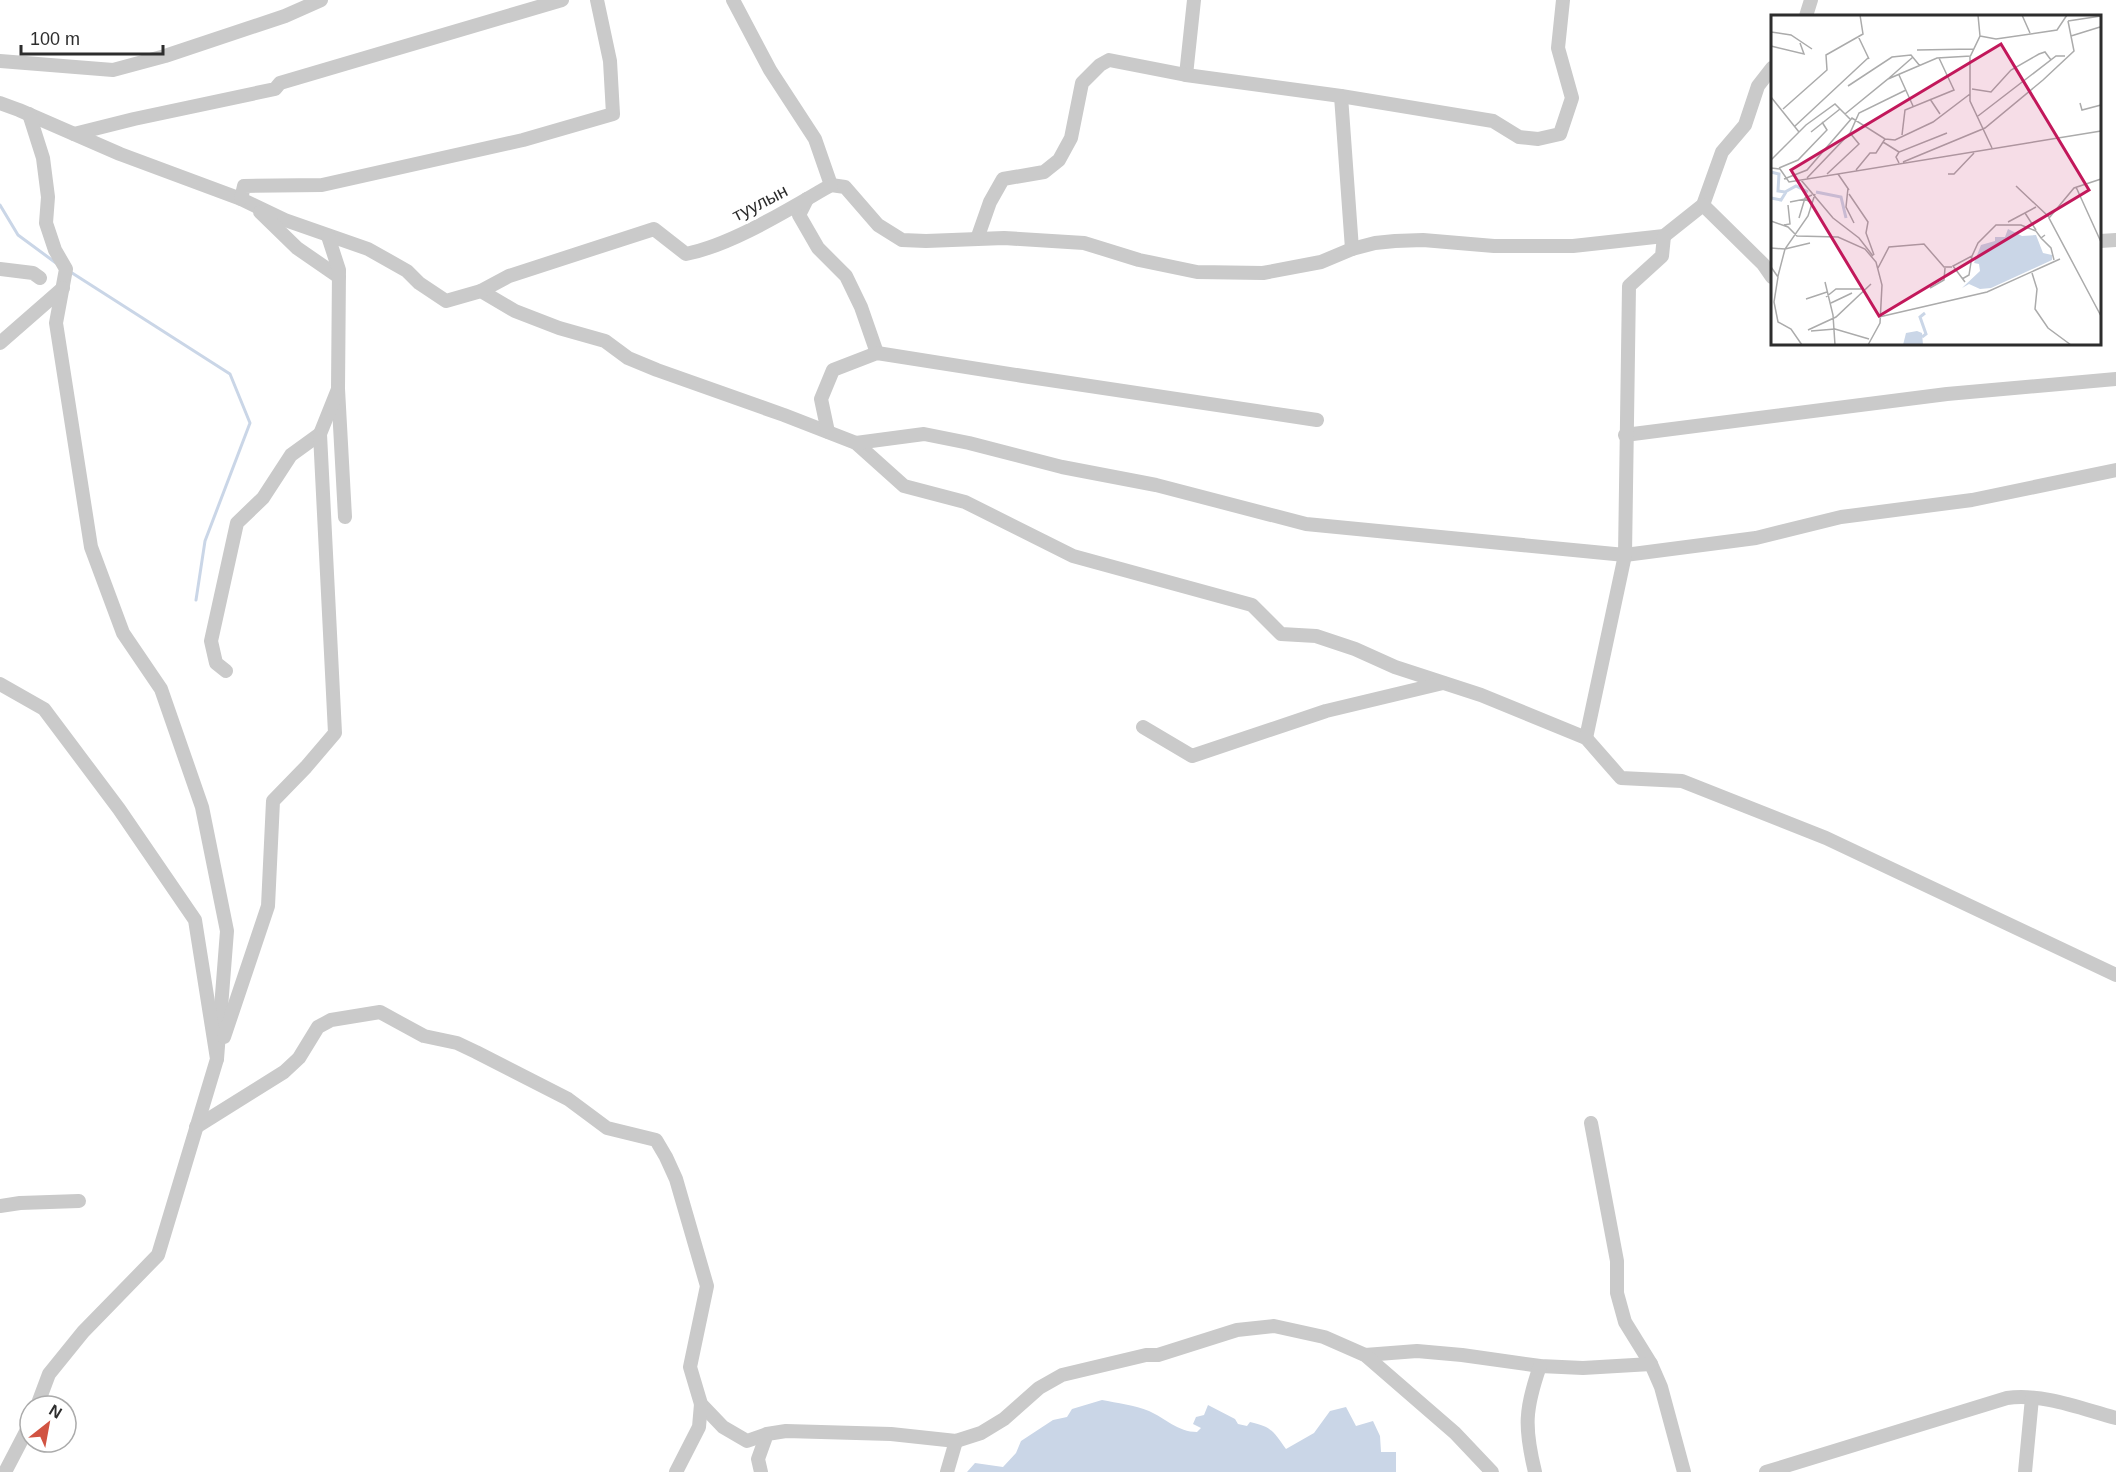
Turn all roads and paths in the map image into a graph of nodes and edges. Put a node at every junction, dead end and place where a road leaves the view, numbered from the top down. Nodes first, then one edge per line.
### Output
1 (321, 0) edge
2 (562, 0) edge
3 (597, 0) edge
4 (733, 0) edge
5 (1194, 0) edge
6 (1563, 0) edge
7 (1811, 0) edge
8 (1806, 15) edge
9 (0, 61) edge
10 (1771, 70) edge
11 (1186, 75) junction
12 (1341, 96) junction
13 (0, 103) edge
14 (29, 114) junction
15 (74, 134) junction
16 (831, 185) junction
17 (807, 199) junction
18 (247, 202) junction
19 (1703, 205) junction
20 (327, 236) junction
21 (1664, 236) junction
22 (977, 239) junction
23 (2116, 240) edge
24 (2101, 241) edge
25 (1352, 249) junction
26 (0, 269) edge
27 (1771, 274) edge
28 (339, 277) junction
29 (40, 278) dead end
30 (63, 288) junction
31 (481, 291) junction
32 (2, 336) edge
33 (877, 352) junction
34 (2116, 379) edge
35 (338, 389) junction
36 (1317, 420) dead end
37 (828, 432) junction
38 (320, 434) junction
39 (1626, 435) junction
40 (856, 443) junction
41 (2116, 470) edge
42 (345, 517) dead end
43 (1625, 555) junction
44 (226, 671) dead end
45 (1443, 683) junction
46 (0, 684) edge
47 (1143, 727) dead end
48 (1586, 738) junction
49 (2116, 975) edge
50 (217, 1059) junction
51 (1591, 1122) dead end
52 (196, 1127) junction
53 (0, 1199) edge
54 (80, 1201) dead end
55 (20, 1203) junction
56 (0, 1206) edge
57 (1365, 1355) junction
58 (1651, 1364) junction
59 (1540, 1366) junction
60 (42, 1394) edge
61 (2032, 1398) junction
62 (701, 1404) junction
63 (2116, 1418) edge
64 (699, 1427) junction
65 (723, 1427) junction
66 (767, 1434) junction
67 (747, 1441) junction
68 (956, 1441) junction
69 (18, 1447) edge
70 (760, 1466) edge
71 (5, 1472) edge
72 (676, 1472) edge
73 (947, 1472) edge
74 (1492, 1472) edge
75 (1535, 1472) edge
76 (1684, 1472) edge
77 (1766, 1472) edge
78 (2025, 1472) edge

1 - 9 street
2 - 15 street
3 - 18 street
4 - 16 street
5 - 11 street
6 - 12 street
7 - 8 street
10 - 19 street
11 - 12 street
11 - 22 street
12 - 25 street
13 - 14 street
14 - 15 street
14 - 30 street
15 - 18 street
16 - 17 street, туулын
16 - 22 street
17 - 31 street, туулын
17 - 33 street
18 - 20 street
18 - 28 street
19 - 21 street
19 - 27 street
20 - 28 street
20 - 31 street
21 - 25 street
21 - 39 street
22 - 25 street
23 - 24 street
26 - 29 street
28 - 35 street
30 - 32 street
30 - 50 street
31 - 37 street
33 - 36 street
33 - 37 street
34 - 39 street
35 - 38 street
35 - 42 street
37 - 40 street
38 - 44 street
38 - 50 street
39 - 43 street
40 - 43 street
40 - 45 street
41 - 43 street
43 - 48 street
45 - 47 street
45 - 48 street
46 - 50 street
48 - 49 street
50 - 52 street
51 - 58 street
52 - 60 street
52 - 62 street
53 - 55 street
54 - 55 street
55 - 56 street
57 - 59 street
57 - 68 street
57 - 74 street
58 - 59 street
58 - 76 street
59 - 75 street
61 - 63 street
61 - 77 street
61 - 78 street
62 - 64 street
62 - 65 street
64 - 65 street
64 - 72 street
65 - 67 street
66 - 67 street
66 - 68 street
66 - 70 street
67 - 70 street
68 - 73 street
69 - 71 street

